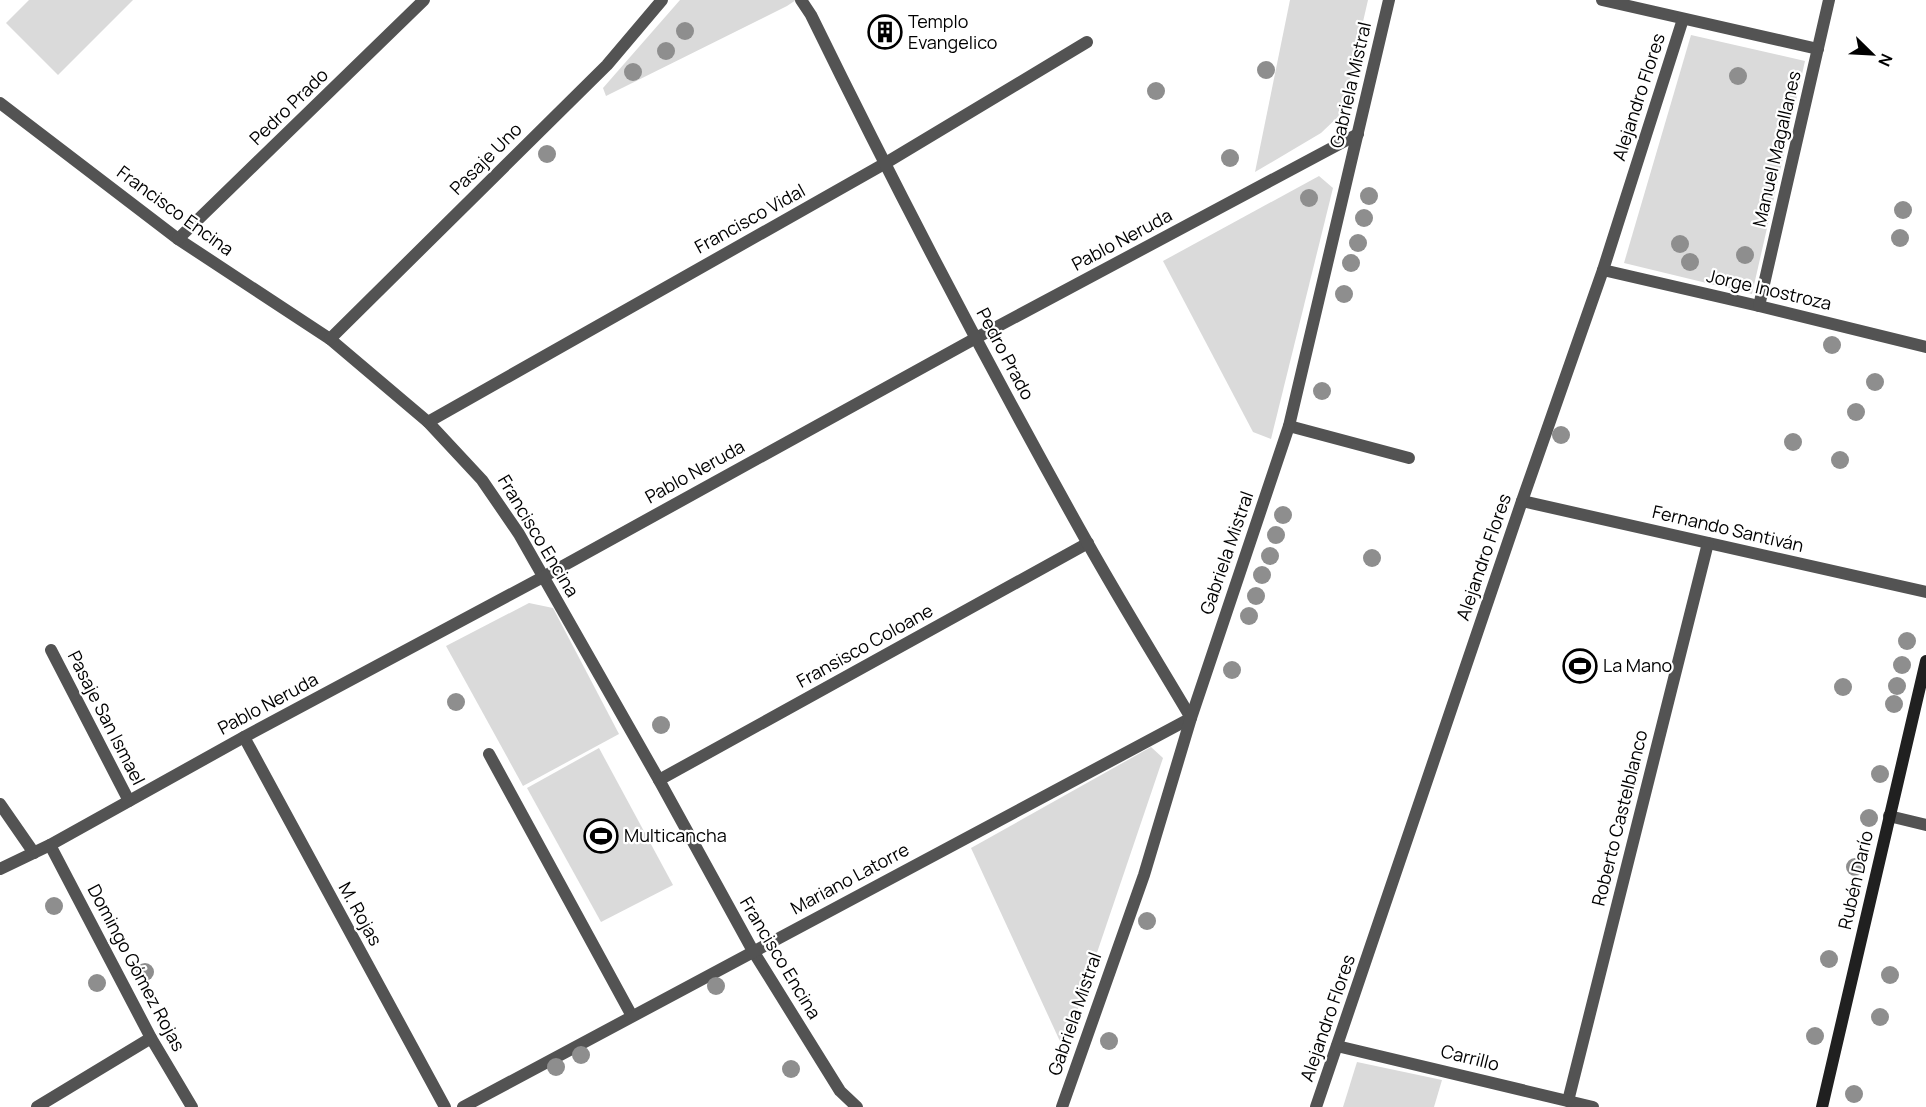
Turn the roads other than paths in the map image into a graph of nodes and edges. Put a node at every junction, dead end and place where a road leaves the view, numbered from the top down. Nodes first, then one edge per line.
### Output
1 (424, 0) edge
2 (662, 0) edge
3 (801, 0) edge
4 (1389, 0) edge
5 (1602, 0) edge
6 (1829, 0) edge
7 (1683, 19) junction
8 (1087, 42) dead end
9 (1818, 49) junction
10 (0, 103) edge
11 (1358, 134) junction
12 (884, 164) junction
13 (178, 239) junction
14 (1603, 270) junction
15 (1759, 306) junction
16 (976, 338) junction
17 (330, 339) junction
18 (1926, 347) edge
19 (428, 422) junction
20 (1289, 426) junction
21 (1409, 458) dead end
22 (1522, 501) junction
23 (1088, 543) junction
24 (1708, 543) junction
25 (543, 577) junction
26 (1926, 592) edge
27 (51, 650) dead end
28 (1926, 661) edge
29 (1191, 718) junction
30 (244, 737) junction
31 (489, 754) dead end
32 (659, 780) junction
33 (129, 801) junction
34 (0, 806) edge
35 (1889, 816) junction
36 (1926, 825) edge
37 (50, 845) junction
38 (34, 853) junction
39 (0, 868) edge
40 (753, 951) junction
41 (632, 1016) junction
42 (151, 1038) junction
43 (1337, 1046) junction
44 (1568, 1101) junction
45 (37, 1107) edge
46 (192, 1107) edge
47 (445, 1107) edge
48 (463, 1107) edge
49 (857, 1107) edge
50 (1062, 1107) edge
51 (1316, 1107) edge
52 (1593, 1107) edge
53 (1822, 1107) edge

1 - 13 street, Pedro Prado
2 - 17 street, Pasaje Uno
3 - 12 street, Pedro Prado
4 - 11 street, Gabriela Mistral
5 - 7 street
6 - 9 street, Manuel Magallanes
7 - 9 street
7 - 14 street, Alejandro Flores
8 - 12 street, Francisco Vidal
9 - 15 street, Manuel Magallanes
10 - 13 street, Francisco Encina
11 - 16 street, Pablo Neruda
11 - 20 street, Gabriela Mistral
12 - 16 street, Pedro Prado
12 - 19 street, Francisco Vidal
13 - 17 street, Francisco Encina
14 - 15 street, Jorge Inostroza
14 - 22 street, Alejandro Flores
15 - 18 street, Jorge Inostroza
16 - 23 street, Pedro Prado
16 - 25 street, Pablo Neruda
17 - 19 street, Francisco Encina
19 - 25 street, Francisco Encina
20 - 21 street
20 - 29 street, Gabriela Mistral
22 - 24 street, Fernando Santiván
22 - 43 street, Alejandro Flores
23 - 29 street, Pedro Prado
23 - 32 street, Fransisco Coloane
24 - 26 street, Fernando Santiván
24 - 44 street, Roberto Castelblanco
25 - 30 street, Pablo Neruda
25 - 32 street, Francisco Encina
27 - 33 street, Pasaje San Ismael
28 - 35 street, Rubén Darío
29 - 40 street, Mariano Latorre
29 - 50 street, Gabriela Mistral
30 - 33 street, Pablo Neruda
30 - 47 street, M. Rojas
31 - 41 street
32 - 40 street, Francisco Encina
33 - 37 street, Pablo Neruda
34 - 38 street
35 - 36 street
35 - 53 street, Rubén Darío
37 - 38 street, Pablo Neruda
37 - 42 street, Domingo Gómez Rojas
38 - 39 street, Pablo Neruda
40 - 41 street, Mariano Latorre
40 - 49 street, Francisco Encina
41 - 48 street, Mariano Latorre
42 - 45 street
42 - 46 street, Domingo Gómez Rojas
43 - 44 street, Carrillo
43 - 51 street, Alejandro Flores
44 - 52 street, Carrillo

